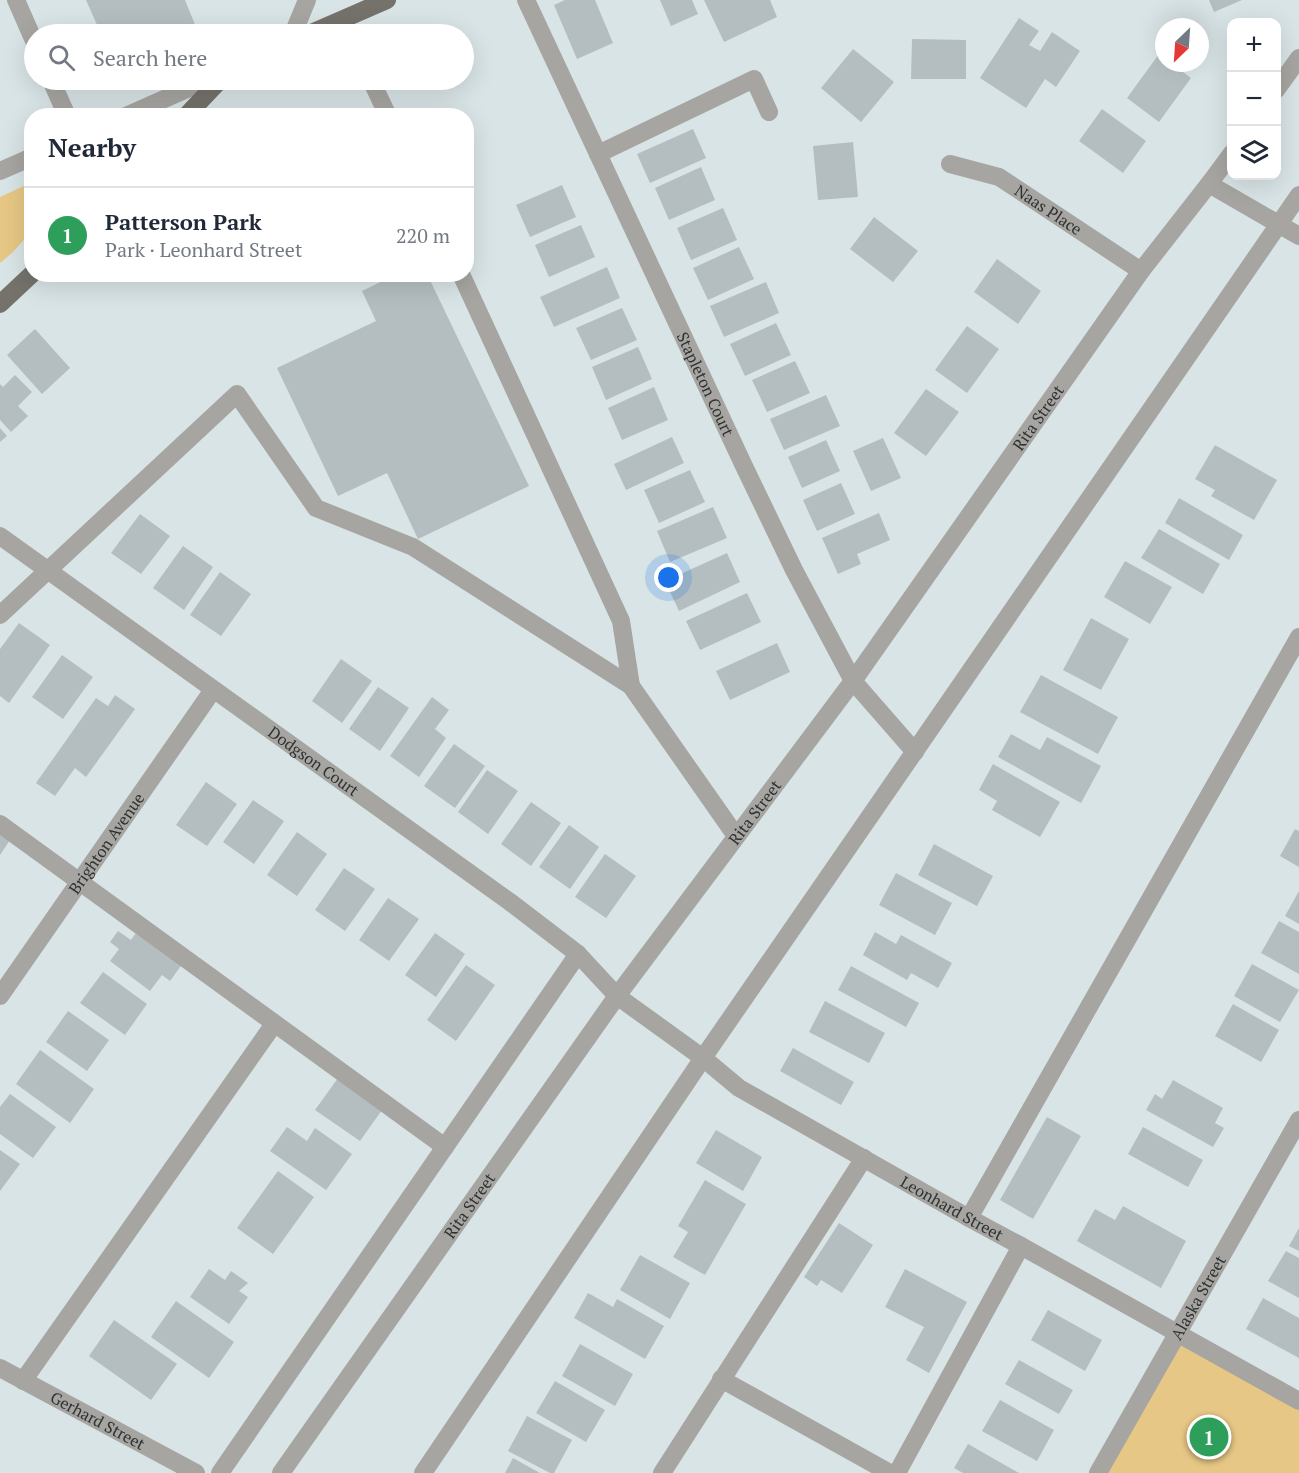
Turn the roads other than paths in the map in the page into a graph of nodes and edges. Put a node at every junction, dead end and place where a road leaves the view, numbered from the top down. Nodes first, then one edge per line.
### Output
1 (16, 0) edge
2 (307, 0) edge
3 (387, 0) edge
4 (526, 0) edge
5 (27, 24) edge
6 (297, 24) edge
7 (351, 24) edge
8 (1299, 58) edge
9 (1281, 83) edge
10 (55, 90) edge
11 (184, 90) edge
12 (210, 90) edge
13 (376, 90) edge
14 (63, 108) edge
15 (144, 108) edge
16 (193, 108) edge
17 (384, 108) edge
18 (769, 112) dead end
19 (598, 154) junction
20 (1227, 160) edge
21 (24, 164) edge
22 (950, 164) dead end
23 (0, 171) edge
24 (1209, 184) junction
25 (1299, 195) edge
26 (1279, 224) junction
27 (1299, 236) edge
28 (1141, 271) junction
29 (24, 282) edge
30 (465, 282) edge
31 (0, 304) edge
32 (0, 536) edge
33 (48, 570) junction
34 (0, 615) edge
35 (1299, 637) edge
36 (853, 681) junction
37 (632, 686) junction
38 (213, 690) junction
39 (915, 752) junction
40 (0, 825) edge
41 (736, 836) junction
42 (79, 882) junction
43 (578, 954) junction
44 (0, 996) edge
45 (617, 996) junction
46 (274, 1024) junction
47 (704, 1058) junction
48 (1299, 1120) edge
49 (445, 1147) junction
50 (864, 1158) junction
51 (969, 1218) junction
52 (1022, 1246) junction
53 (1177, 1334) junction
54 (0, 1368) edge
55 (721, 1379) junction
56 (23, 1381) junction
57 (1299, 1401) edge
58 (196, 1473) edge
59 (220, 1473) edge
60 (281, 1473) edge
61 (423, 1473) edge
62 (662, 1473) edge
63 (890, 1473) edge
64 (897, 1473) edge
65 (1098, 1473) edge

1 - 5 street
2 - 6 street
3 - 7 main road
4 - 19 street, Stapleton Court
8 - 9 street
10 - 14 street
11 - 15 street
12 - 16 main road
13 - 17 street
18 - 19 street
19 - 36 street, Stapleton Court
20 - 24 street, Rita Street
21 - 23 street
22 - 28 street, Naas Place
24 - 26 street
24 - 28 street, Rita Street
25 - 26 street
26 - 27 street
26 - 39 street
28 - 36 street, Rita Street
29 - 31 main road
30 - 37 street
32 - 33 street, Dodgson Court
33 - 34 street
33 - 37 street
33 - 38 street, Dodgson Court
35 - 51 street
36 - 39 street, Stapleton Court
36 - 41 street, Rita Street
37 - 41 street
38 - 42 street, Brighton Avenue
38 - 43 street, Dodgson Court
39 - 47 street
40 - 42 street
41 - 45 street, Rita Street
42 - 44 street, Brighton Avenue
42 - 46 street
43 - 45 street, Dodgson Court
43 - 49 street
45 - 47 street, Leonhard Street
45 - 60 street, Rita Street
46 - 49 street
46 - 56 street
47 - 50 street, Leonhard Street
47 - 61 street
48 - 53 street, Alaska Street
49 - 59 street
50 - 51 street, Leonhard Street
50 - 55 street
51 - 52 street, Leonhard Street
52 - 53 street, Leonhard Street
52 - 64 street
53 - 57 street, Leonhard Street
53 - 65 street, Alaska Street
54 - 56 street, Gerhard Street
55 - 62 street
55 - 63 street
56 - 58 street, Gerhard Street

